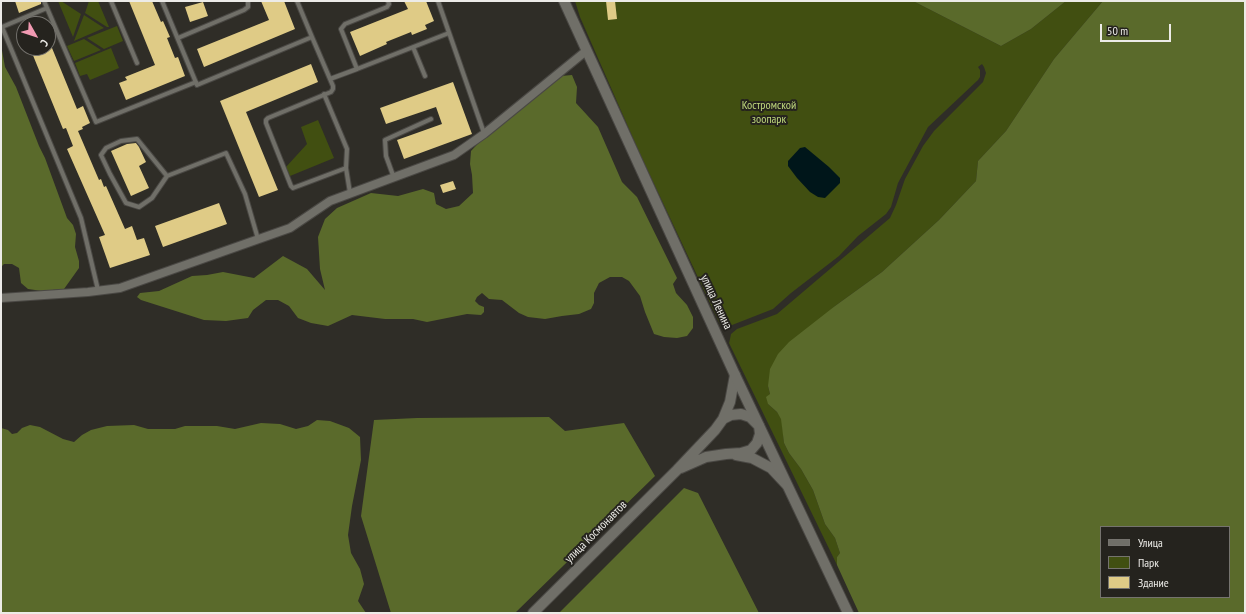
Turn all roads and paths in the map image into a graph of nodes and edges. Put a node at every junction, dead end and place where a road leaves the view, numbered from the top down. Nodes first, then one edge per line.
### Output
1 (44, 1) edge
2 (111, 1) edge
3 (162, 1) edge
4 (248, 1) edge
5 (297, 1) edge
6 (388, 1) edge
7 (438, 1) edge
8 (564, 1) edge
9 (47, 8) junction
10 (1, 27) edge
11 (449, 33) junction
12 (312, 37) junction
13 (178, 38) junction
14 (413, 47) junction
15 (586, 51) junction
16 (137, 63) dead end
17 (357, 69) junction
18 (425, 76) dead end
19 (330, 79) junction
20 (196, 82) junction
21 (324, 94) junction
22 (431, 119) dead end
23 (484, 134) junction
24 (346, 168) junction
25 (167, 176) junction
26 (394, 178) junction
27 (350, 194) junction
28 (258, 239) junction
29 (98, 291) junction
30 (1, 298) edge
31 (735, 375) junction
32 (723, 419) junction
33 (759, 426) junction
34 (726, 454) junction
35 (677, 470) junction
36 (788, 487) junction
37 (533, 613) edge
38 (848, 613) edge

1 - 9 lane
2 - 16 lane
3 - 13 lane
4 - 13 lane
5 - 12 lane
6 - 17 lane
7 - 11 lane
8 - 15 main road, улица Ленина
9 - 10 lane
9 - 20 lane
10 - 29 lane
11 - 14 lane
11 - 23 lane
12 - 19 lane
12 - 20 lane
13 - 20 lane
14 - 17 lane
14 - 18 lane
15 - 23 street
15 - 31 main road, улица Ленина
17 - 19 lane
19 - 21 lane
21 - 24 lane
21 - 24 lane
22 - 26 lane
23 - 26 street
24 - 27 lane
25 - 25 lane
25 - 28 lane
26 - 27 street
27 - 28 street
28 - 29 street
29 - 30 street
31 - 32 main road, улица Космонавтов
31 - 33 main road, улица Ленина
32 - 33 main road
32 - 35 main road, улица Космонавтов
33 - 34 main road
33 - 36 main road, улица Ленина
34 - 35 main road
34 - 36 main road
35 - 37 main road, улица Космонавтов
36 - 38 main road, улица Ленина

